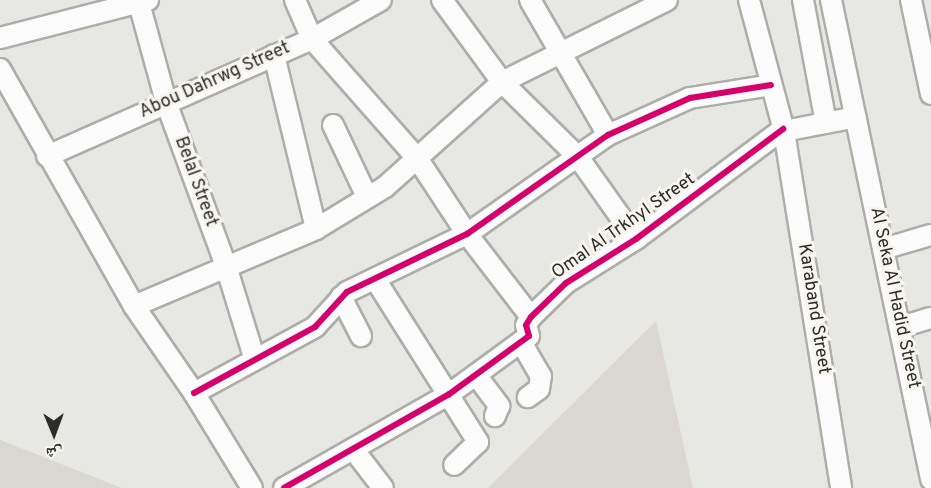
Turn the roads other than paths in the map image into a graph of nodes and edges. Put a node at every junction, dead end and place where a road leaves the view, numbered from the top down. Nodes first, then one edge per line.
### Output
1 (295, 0) edge
2 (381, 0) edge
3 (442, 0) edge
4 (530, 0) edge
5 (667, 0) edge
6 (749, 0) edge
7 (803, 0) edge
8 (831, 0) edge
9 (911, 0) edge
10 (134, 3) edge
11 (0, 38) edge
12 (312, 39) junction
13 (560, 52) junction
14 (274, 55) junction
15 (0, 69) edge
16 (502, 82) junction
17 (771, 85) junction
18 (930, 86) edge
19 (166, 102) junction
20 (856, 117) junction
21 (826, 123) junction
22 (333, 125) dead end
23 (784, 130) junction
24 (609, 135) junction
25 (47, 156) junction
26 (578, 157) junction
27 (417, 158) junction
28 (367, 198) junction
29 (316, 229) junction
30 (467, 234) junction
31 (931, 235) edge
32 (636, 239) junction
33 (883, 249) junction
34 (226, 266) junction
35 (375, 279) junction
36 (341, 297) junction
37 (134, 306) junction
38 (531, 317) junction
39 (931, 318) edge
40 (901, 327) junction
41 (361, 336) dead end
42 (521, 342) junction
43 (255, 360) junction
44 (476, 375) junction
45 (194, 393) junction
46 (448, 395) junction
47 (528, 397) dead end
48 (924, 404) edge
49 (495, 417) dead end
50 (353, 449) junction
51 (454, 465) dead end
52 (930, 471) edge
53 (377, 486) edge
54 (252, 488) edge
55 (284, 488) edge
56 (841, 488) edge

1 - 12 street
2 - 12 street, Abou Dahrwg Street
3 - 16 street
4 - 13 street
5 - 13 street
6 - 17 street
7 - 21 street
8 - 20 street, Al Seka Al Hadid Street
9 - 18 street
10 - 11 street
10 - 19 street, Belal Street
12 - 14 street, Abou Dahrwg Street
12 - 27 street
13 - 16 street
13 - 24 street
14 - 19 street, Abou Dahrwg Street
14 - 29 street
15 - 25 street
16 - 26 street
16 - 27 street
17 - 23 street
17 - 24 street
19 - 25 street, Abou Dahrwg Street
19 - 34 street, Belal Street
20 - 21 street
20 - 33 street, Al Seka Al Hadid Street
21 - 23 street
22 - 28 street
23 - 32 street, Omal Al Trkhyl Street
23 - 56 street, Karaband Street
24 - 26 street
25 - 37 street
26 - 30 street
26 - 32 street
27 - 28 street
27 - 30 street
28 - 29 street
29 - 34 street
30 - 35 street
30 - 38 street
31 - 33 street
32 - 38 street, Omal Al Trkhyl Street
33 - 40 street, Al Seka Al Hadid Street
34 - 37 street
34 - 43 street, Belal Street
35 - 36 street
35 - 46 street
36 - 41 street
36 - 43 street
37 - 45 street
38 - 42 street, Omal Al Trkhyl Street
39 - 40 street
40 - 48 street, Al Seka Al Hadid Street
42 - 44 street
42 - 47 street
43 - 45 street
44 - 46 street
44 - 49 street
45 - 54 street
46 - 50 street
46 - 51 street
48 - 52 street, Al Seka Al Hadid Street
50 - 53 street
50 - 55 street

